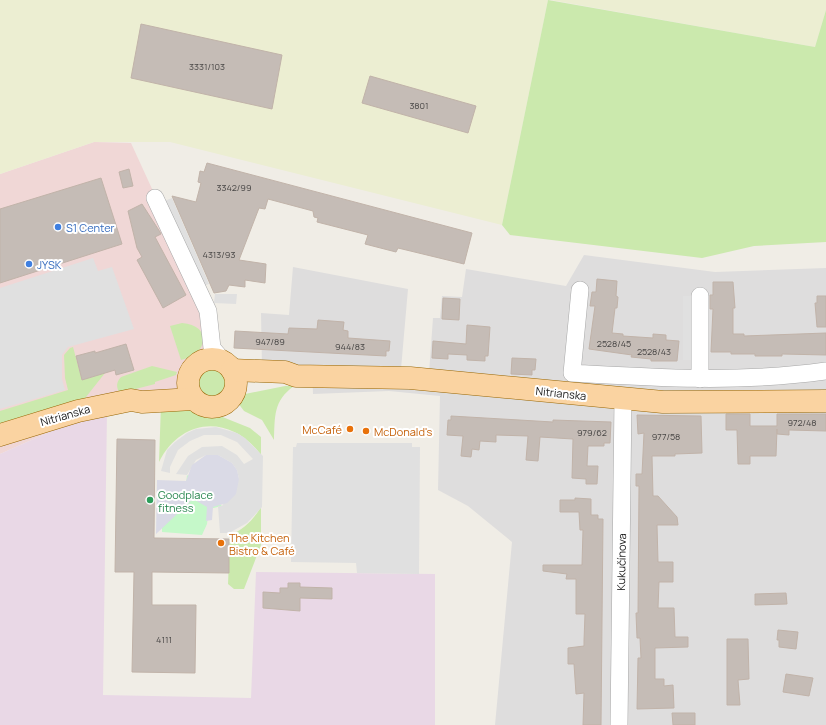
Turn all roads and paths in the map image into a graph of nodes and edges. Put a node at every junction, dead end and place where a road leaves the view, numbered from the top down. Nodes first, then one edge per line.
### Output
1 (155, 198) dead end
2 (580, 290) dead end
3 (700, 296) dead end
4 (222, 366) junction
5 (826, 371) edge
6 (189, 377) junction
7 (700, 379) junction
8 (193, 399) junction
9 (623, 399) junction
10 (131, 400) junction
11 (826, 401) edge
12 (0, 435) edge
13 (619, 725) edge

1 - 4 street
2 - 7 street, Nitrianska
3 - 7 street
4 - 6 main road
4 - 8 main road, Nitrianska
4 - 9 main road, Nitrianska
5 - 7 street, Nitrianska
6 - 8 main road
6 - 10 main road, Nitrianska
8 - 10 main road, Nitrianska
9 - 11 main road, Nitrianska
9 - 13 street, Kukučínova
10 - 12 main road, Nitrianska

